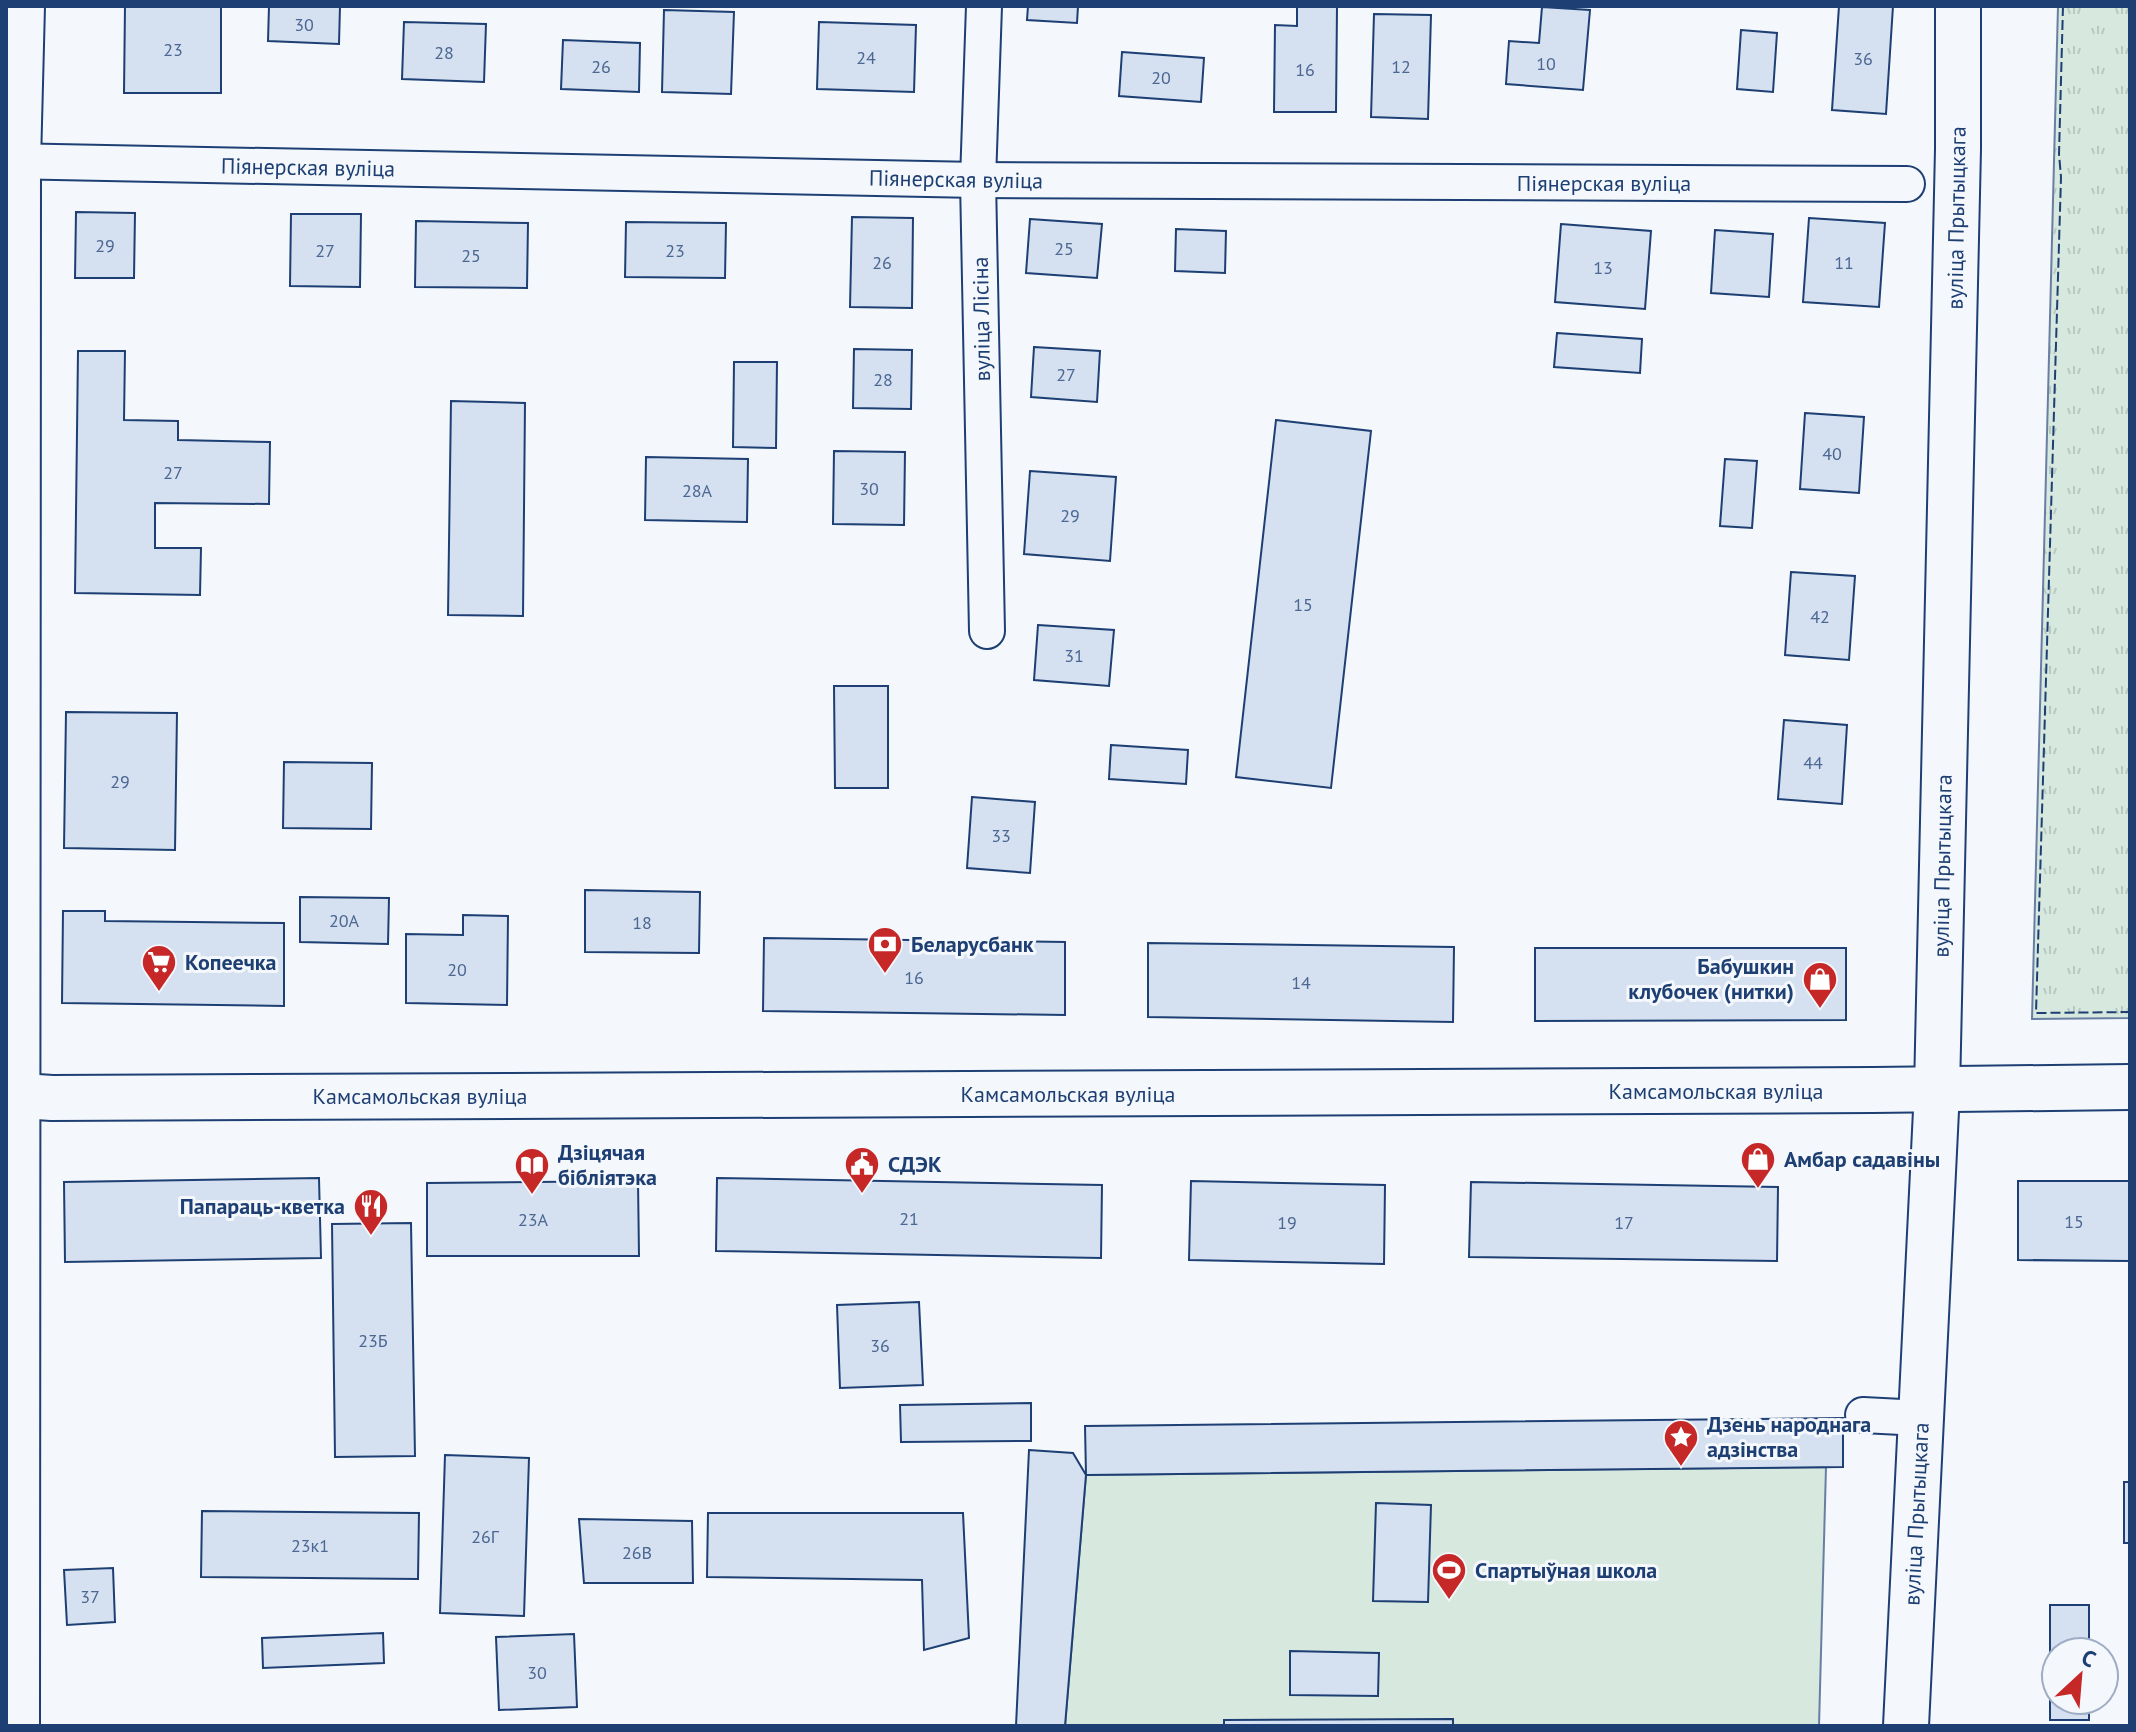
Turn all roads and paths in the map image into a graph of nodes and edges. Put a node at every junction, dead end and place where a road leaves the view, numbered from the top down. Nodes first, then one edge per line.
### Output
1 (22, 6) edge
2 (984, 6) edge
3 (1958, 6) edge
4 (12, 162) edge
5 (978, 180) junction
6 (1907, 184) dead end
7 (987, 631) dead end
8 (2130, 1087) edge
9 (1937, 1090) junction
10 (12, 1095) edge
11 (1863, 1415) dead end
12 (1921, 1418) junction
13 (17, 1726) edge
14 (1906, 1726) edge

1 - 4 main road
2 - 5 street, вуліца Лісіна
3 - 9 main road, вуліца Прытыцкага
4 - 5 street, Піянерская вуліца
4 - 10 main road
5 - 6 street, Піянерская вуліца
5 - 7 street, вуліца Лісіна
8 - 9 main road, Камсамольская вуліца
9 - 10 main road, Камсамольская вуліца
9 - 12 main road, вуліца Прытыцкага
10 - 13 main road
11 - 12 street
12 - 14 main road, вуліца Прытыцкага

